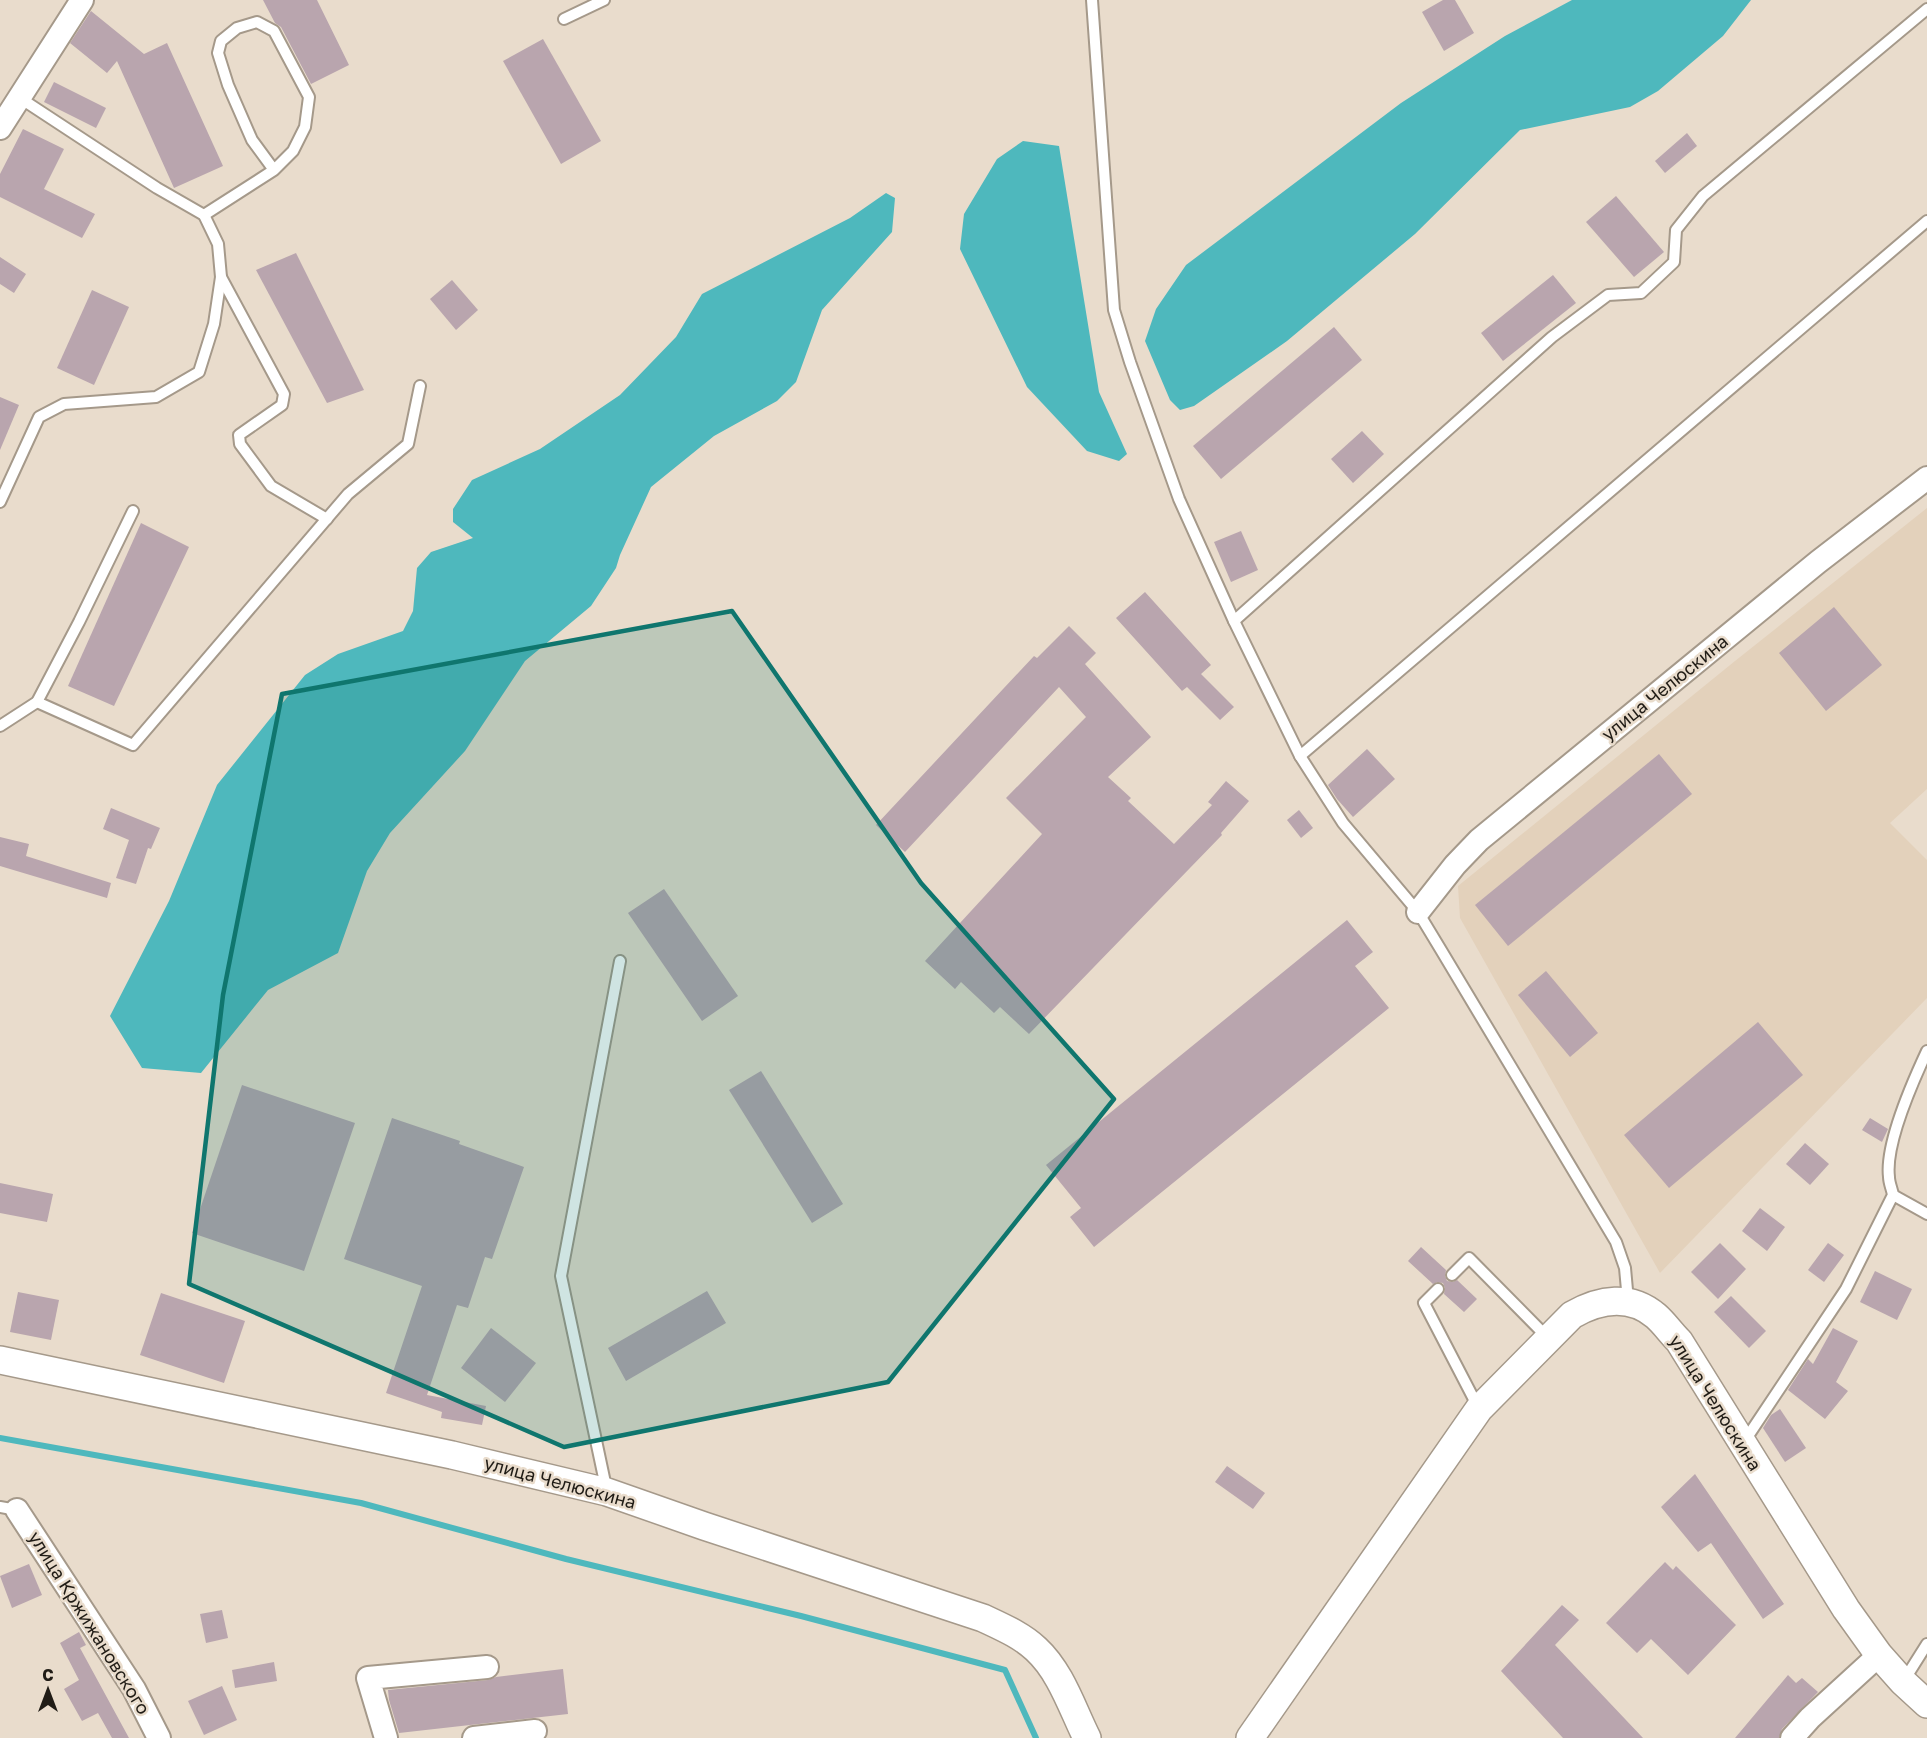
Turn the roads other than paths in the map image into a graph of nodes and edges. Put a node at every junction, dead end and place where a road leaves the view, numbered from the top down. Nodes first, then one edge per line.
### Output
1 (82, 0) edge
2 (604, 0) edge
3 (1092, 0) edge
4 (1927, 9) edge
5 (564, 19) dead end
6 (20, 98) junction
7 (0, 129) edge
8 (274, 170) junction
9 (204, 215) junction
10 (1927, 221) edge
11 (221, 277) junction
12 (420, 386) dead end
13 (1927, 478) edge
14 (0, 502) edge
15 (133, 511) dead end
16 (327, 519) junction
17 (1234, 621) junction
18 (37, 702) junction
19 (0, 726) edge
20 (1300, 756) junction
21 (1418, 912) junction
22 (620, 961) dead end
23 (1927, 1051) edge
24 (1893, 1195) junction
25 (1927, 1214) edge
26 (1452, 1275) dead end
27 (1438, 1289) dead end
28 (1628, 1303) junction
29 (1548, 1338) junction
30 (0, 1360) edge
31 (1479, 1409) junction
32 (1742, 1445) junction
33 (607, 1492) junction
34 (8, 1508) edge
35 (1927, 1644) edge
36 (1879, 1655) junction
37 (487, 1667) dead end
38 (1903, 1682) junction
39 (1927, 1704) edge
40 (534, 1731) dead end
41 (159, 1738) edge
42 (386, 1738) edge
43 (474, 1738) edge
44 (1087, 1738) edge
45 (1250, 1738) edge
46 (1792, 1738) edge

1 - 6 street
2 - 5 lane
3 - 17 lane
4 - 17 lane
6 - 7 street
6 - 9 lane
8 - 8 lane
8 - 9 lane
9 - 11 lane
10 - 20 lane
11 - 14 lane
11 - 16 lane
12 - 16 lane
13 - 21 street, улица Челюскина
15 - 18 lane
16 - 18 lane
17 - 20 lane
18 - 19 lane
20 - 21 lane
21 - 28 lane
22 - 33 lane
23 - 24 lane
24 - 25 lane
24 - 32 lane
26 - 29 lane
27 - 31 lane
28 - 29 street, улица Челюскина
28 - 32 street, улица Челюскина
29 - 31 street, улица Челюскина
30 - 33 street, улица Челюскина
31 - 45 street, улица Челюскина
32 - 36 street, улица Челюскина
33 - 44 street, улица Челюскина
34 - 41 street, улица Кржижановского
35 - 38 lane
36 - 38 street, улица Челюскина
36 - 46 street
37 - 42 street
38 - 39 street, улица Челюскина
40 - 43 street

